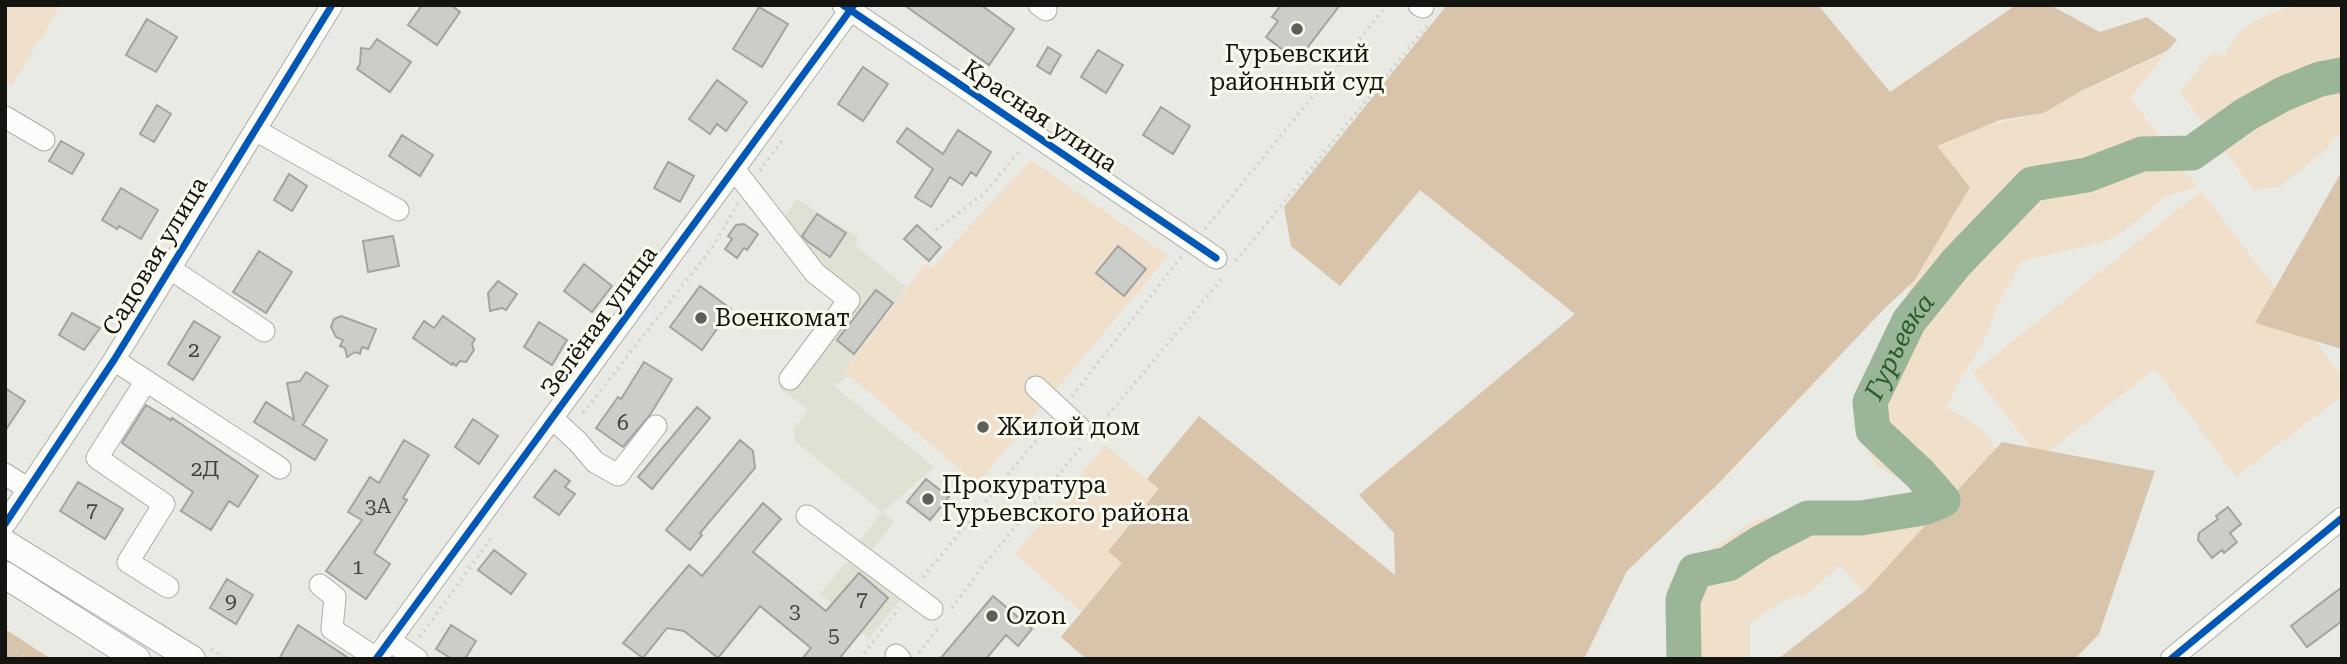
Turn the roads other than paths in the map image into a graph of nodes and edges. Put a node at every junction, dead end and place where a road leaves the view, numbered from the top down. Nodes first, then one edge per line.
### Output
1 (332, 5) edge
2 (849, 7) edge
3 (5, 117) edge
4 (255, 130) junction
5 (44, 140) dead end
6 (734, 169) junction
7 (398, 210) dead end
8 (1216, 258) dead end
9 (169, 268) junction
10 (264, 331) dead end
11 (114, 360) junction
12 (790, 379) dead end
13 (146, 381) junction
14 (1036, 387) dead end
15 (560, 426) junction
16 (656, 426) dead end
17 (1085, 436) road end
18 (280, 468) dead end
19 (5, 474) edge
20 (27, 488) junction
21 (807, 516) dead end
22 (2342, 518) edge
23 (5, 524) edge
24 (5, 543) edge
25 (5, 575) edge
26 (320, 585) dead end
27 (168, 587) dead end
28 (939, 617) road end
29 (389, 640) junction
30 (415, 653) edge
31 (376, 658) edge
32 (136, 659) edge
33 (192, 659) edge
34 (2171, 659) edge

1 - 4 street, Садовая улица
2 - 6 street, Зелёная улица
2 - 8 street, Красная улица
3 - 5 street
4 - 7 street
4 - 9 street, Садовая улица
6 - 12 street
6 - 15 street, Зелёная улица
9 - 10 street
9 - 11 street, Садовая улица
11 - 13 street
11 - 20 street, Садовая улица
13 - 18 street
13 - 27 street
14 - 17 street
15 - 16 street
15 - 29 street, Зелёная улица
19 - 20 street
20 - 23 street, Садовая улица
21 - 28 street
22 - 34 street
24 - 33 main road
25 - 32 main road
26 - 31 street
29 - 30 street
29 - 31 street, Зелёная улица

